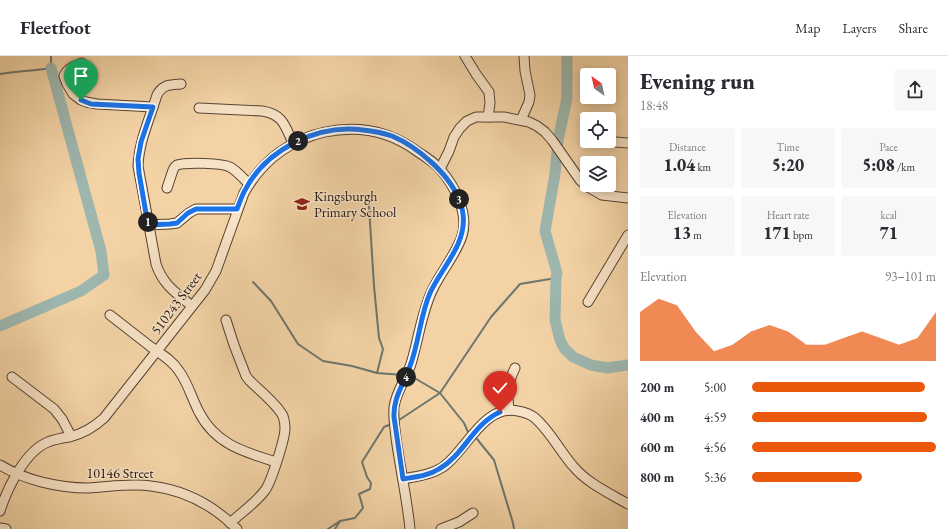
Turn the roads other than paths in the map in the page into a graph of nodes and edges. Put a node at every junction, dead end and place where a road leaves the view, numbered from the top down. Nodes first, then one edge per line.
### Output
1 (466, 56) edge
2 (524, 56) edge
3 (82, 64) dead end
4 (181, 84) dead end
5 (153, 107) junction
6 (199, 108) dead end
7 (488, 117) junction
8 (521, 120) junction
9 (616, 142) edge
10 (293, 143) junction
11 (628, 143) edge
12 (440, 169) junction
13 (249, 184) junction
14 (167, 188) dead end
15 (628, 198) edge
16 (237, 209) junction
17 (148, 225) junction
18 (628, 235) edge
19 (588, 302) dead end
20 (192, 306) junction
21 (110, 315) dead end
22 (226, 320) dead end
23 (157, 351) junction
24 (515, 368) dead end
25 (12, 377) dead end
26 (509, 410) junction
27 (71, 436) junction
28 (276, 462) junction
29 (0, 465) edge
30 (17, 474) junction
31 (403, 479) junction
32 (628, 504) edge
33 (0, 511) edge
34 (472, 513) dead end
35 (234, 526) edge
36 (0, 528) edge
37 (6, 529) edge
38 (410, 529) edge
39 (441, 529) edge

1 - 7 street
2 - 8 street
3 - 5 street
4 - 5 street
5 - 17 street
6 - 10 street
7 - 8 street
7 - 12 street
8 - 15 street
9 - 11 street
10 - 12 street, 510243 Street
10 - 13 street, 510243 Street
12 - 31 street, 510243 Street
13 - 14 street
13 - 16 street, 510243 Street
16 - 17 street
16 - 20 street, 510243 Street
17 - 20 street
18 - 19 street
20 - 23 street, 510243 Street
21 - 23 street
22 - 28 street
23 - 27 street, 510243 Street
23 - 28 street
24 - 26 street
25 - 27 street
26 - 31 street
26 - 32 street
27 - 30 street, 510243 Street
28 - 35 street
29 - 30 street, 10146 Street
30 - 33 street, 510243 Street
30 - 35 street, 10146 Street
31 - 38 street, 510243 Street
34 - 39 street
36 - 37 street

